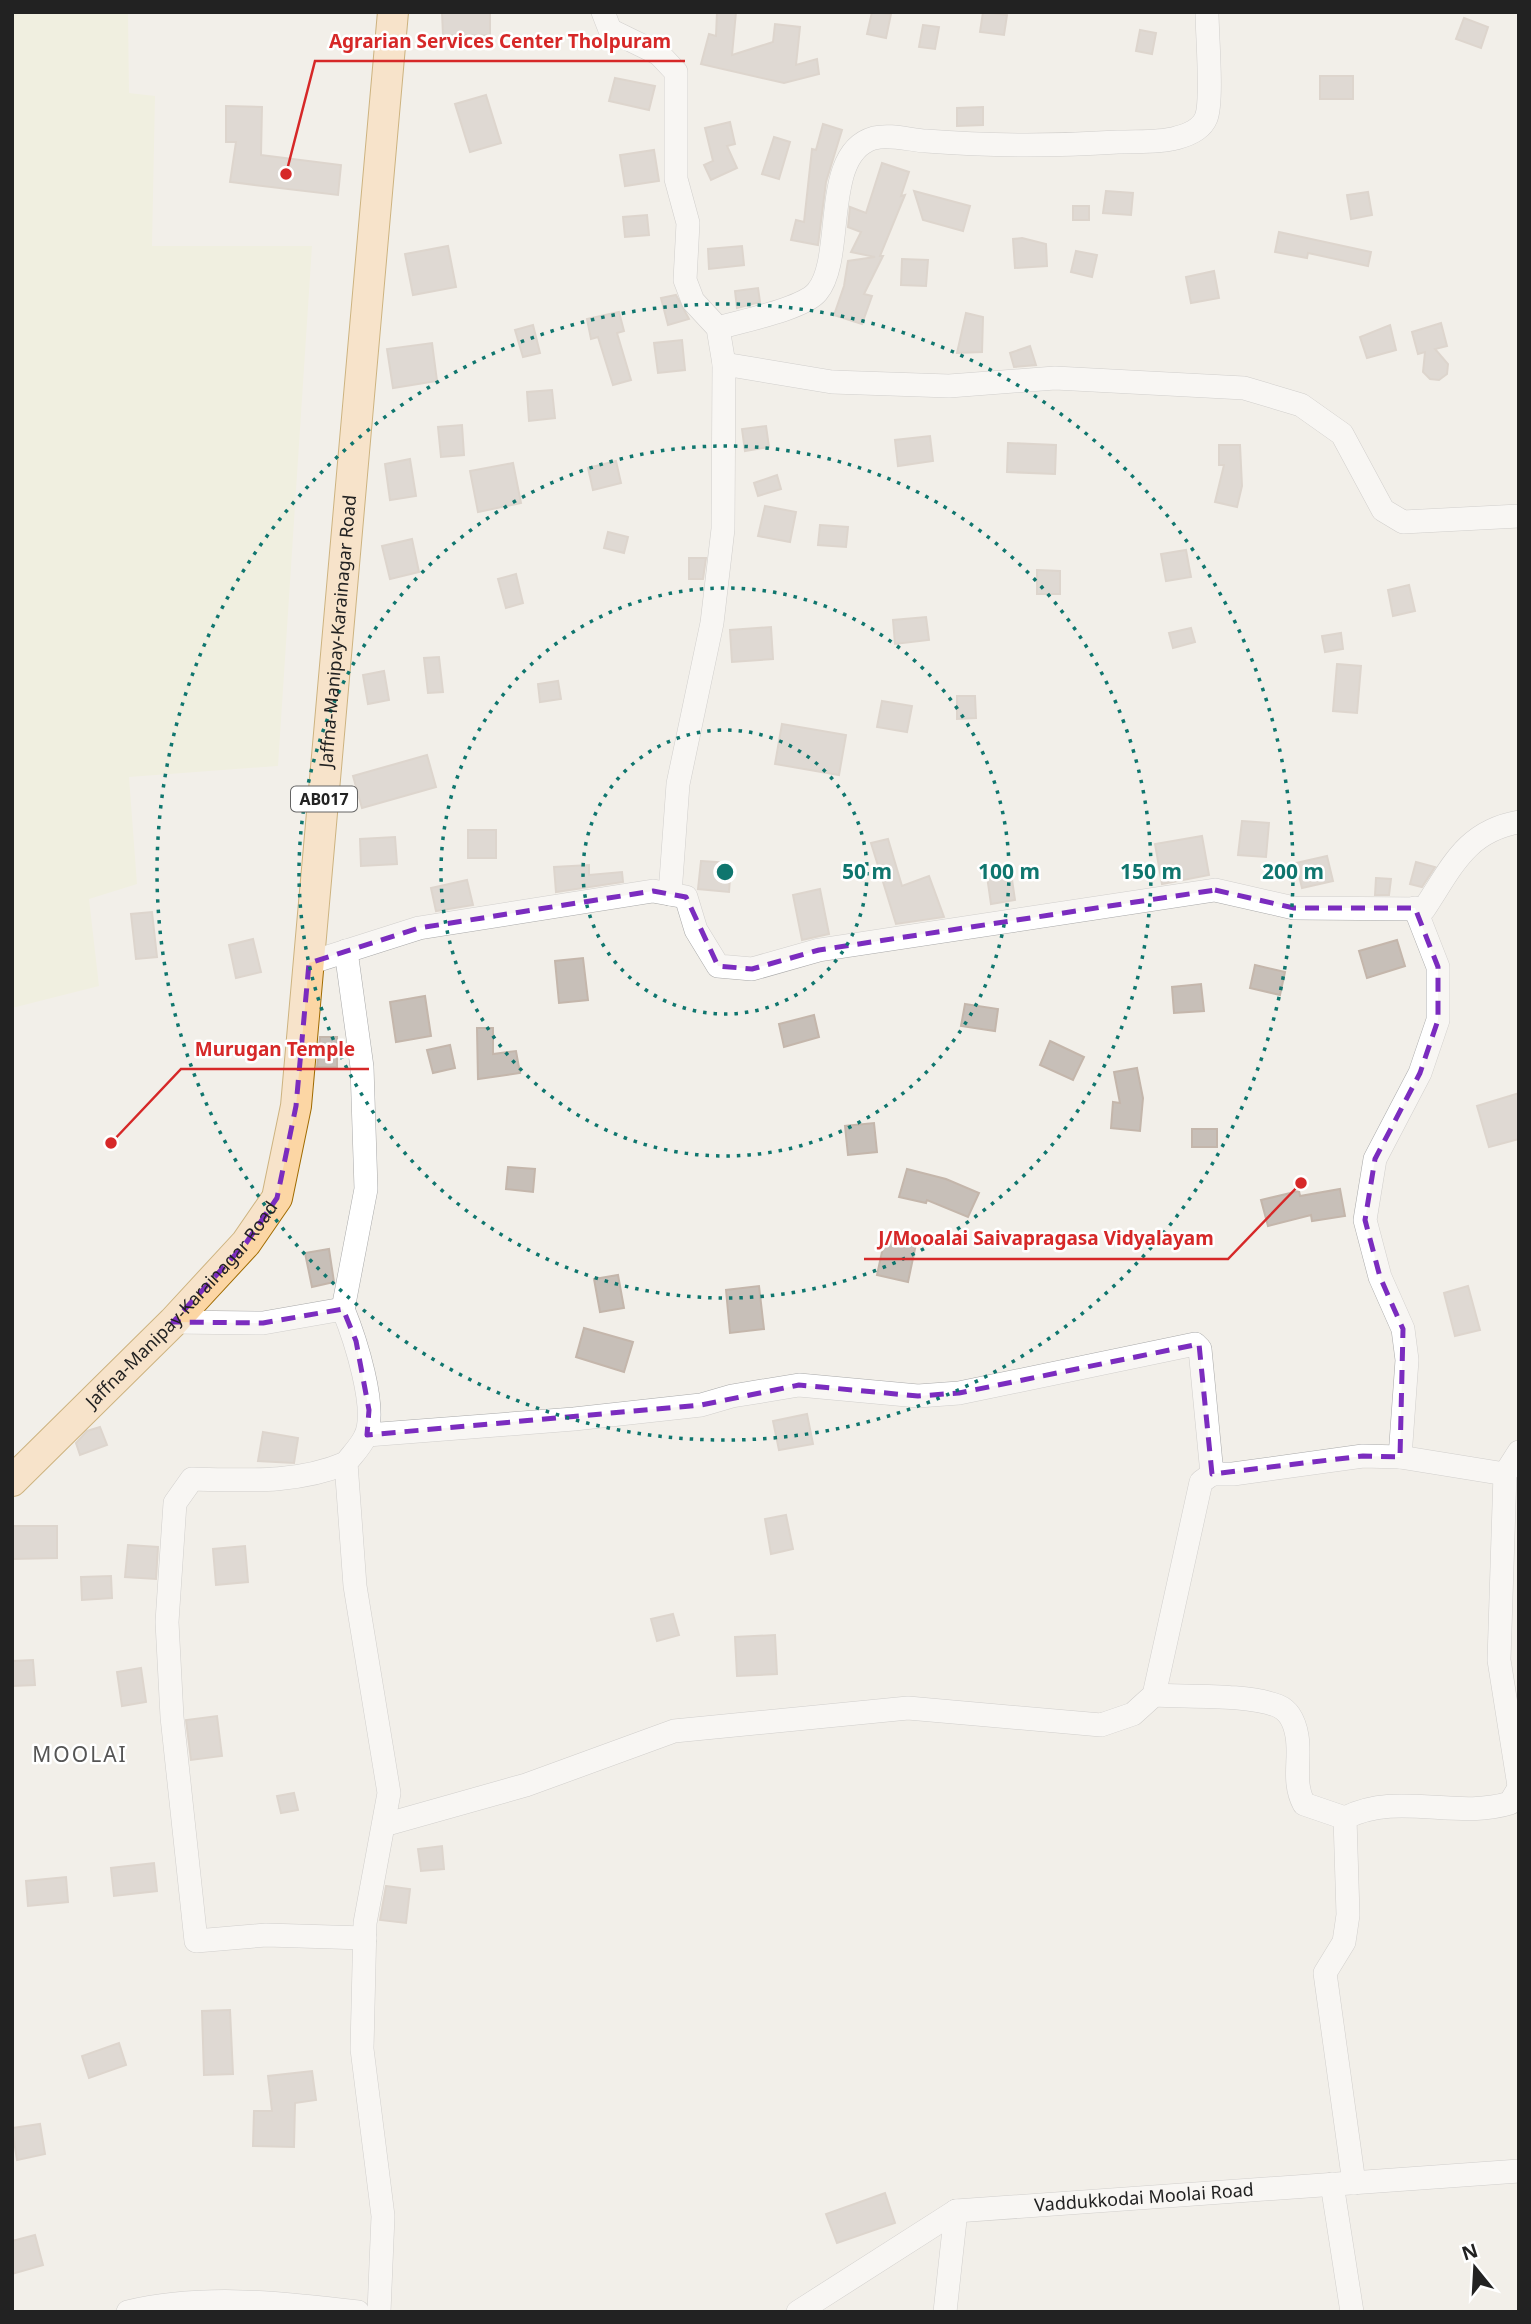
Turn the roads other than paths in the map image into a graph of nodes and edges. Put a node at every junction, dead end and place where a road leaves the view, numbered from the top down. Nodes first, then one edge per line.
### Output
1 (393, 12) edge
2 (603, 12) edge
3 (1207, 12) edge
4 (718, 328) junction
5 (724, 364) junction
6 (1519, 516) edge
7 (1519, 822) edge
8 (670, 894) junction
9 (1415, 908) junction
10 (346, 951) junction
11 (309, 963) junction
12 (343, 1309) junction
13 (173, 1322) junction
14 (367, 1435) junction
15 (1519, 1452) edge
16 (1400, 1457) junction
17 (346, 1463) junction
18 (1212, 1474) junction
19 (1505, 1474) junction
20 (13, 1479) edge
21 (1154, 1695) junction
22 (1519, 1787) edge
23 (1345, 1818) junction
24 (384, 1825) junction
25 (365, 1938) junction
26 (1519, 2171) edge
27 (1343, 2184) junction
28 (956, 2211) junction
29 (128, 2312) edge
30 (358, 2312) edge
31 (379, 2312) edge
32 (798, 2312) edge
33 (945, 2312) edge
34 (1352, 2312) edge

1 - 11 main road, Jaffna-Manipay-Karainagar Road / AB017
2 - 4 street
3 - 4 street
4 - 5 street
5 - 6 street
5 - 8 street
7 - 9 street
8 - 9 street
8 - 10 street
9 - 16 street
10 - 11 street
10 - 12 street
11 - 13 main road, Jaffna-Manipay-Karainagar Road / AB017
12 - 13 street
12 - 14 street
13 - 20 main road, Jaffna-Manipay-Karainagar Road / AB017
14 - 17 street
14 - 18 street
15 - 19 street
16 - 18 street
16 - 19 street
17 - 24 street
17 - 25 street
18 - 21 street
19 - 22 street
21 - 23 street
21 - 24 street
22 - 23 street
23 - 27 street
24 - 25 street
25 - 31 street
26 - 27 street, Vaddukkodai Moolai Road
27 - 28 street, Vaddukkodai Moolai Road
27 - 34 street
28 - 32 street, Vaddukkodai Moolai Road
28 - 33 street
29 - 30 street

